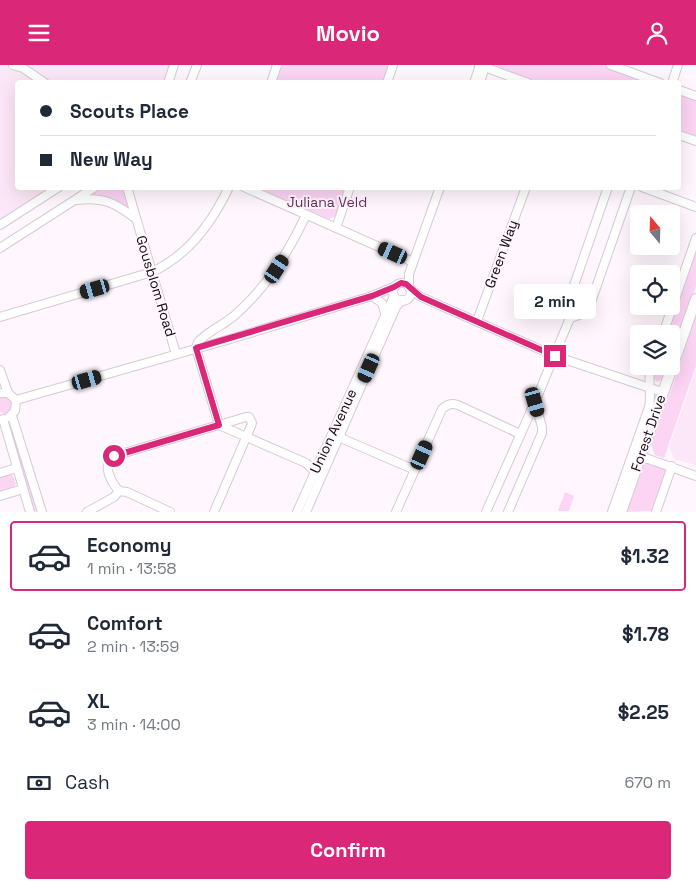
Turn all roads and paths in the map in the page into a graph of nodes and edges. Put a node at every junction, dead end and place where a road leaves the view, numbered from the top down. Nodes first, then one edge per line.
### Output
1 (13, 65) edge
2 (174, 65) edge
3 (197, 65) edge
4 (277, 65) edge
5 (393, 65) edge
6 (482, 65) edge
7 (611, 65) edge
8 (678, 65) edge
9 (41, 80) edge
10 (169, 80) edge
11 (191, 80) edge
12 (272, 80) edge
13 (388, 80) edge
14 (475, 80) edge
15 (480, 80) edge
16 (520, 80) edge
17 (652, 80) edge
18 (673, 80) edge
19 (681, 90) edge
20 (696, 96) edge
21 (681, 136) edge
22 (696, 141) edge
23 (54, 190) edge
24 (91, 190) edge
25 (128, 190) edge
26 (227, 190) edge
27 (251, 190) edge
28 (349, 190) edge
29 (439, 190) edge
30 (525, 190) edge
31 (607, 190) edge
32 (630, 190) edge
33 (650, 190) edge
34 (76, 200) junction
35 (696, 207) edge
36 (306, 215) junction
37 (135, 218) junction
38 (0, 225) edge
39 (336, 228) junction
40 (696, 238) edge
41 (0, 248) edge
42 (413, 262) junction
43 (152, 272) junction
44 (409, 274) junction
45 (396, 290) junction
46 (408, 293) junction
47 (376, 294) junction
48 (696, 299) edge
49 (0, 317) edge
50 (388, 317) junction
51 (570, 317) junction
52 (477, 321) junction
53 (666, 325) edge
54 (196, 348) junction
55 (176, 354) junction
56 (555, 356) junction
57 (0, 370) edge
58 (649, 375) edge
59 (649, 387) junction
60 (662, 392) junction
61 (4, 393) edge
62 (16, 400) junction
63 (535, 402) junction
64 (12, 416) junction
65 (1, 419) edge
66 (219, 425) junction
67 (337, 432) junction
68 (520, 434) junction
69 (246, 436) junction
70 (640, 455) junction
71 (324, 461) junction
72 (306, 463) junction
73 (672, 466) junction
74 (17, 467) junction
75 (415, 470) junction
76 (0, 473) edge
77 (318, 475) junction
78 (696, 476) edge
79 (23, 489) junction
80 (119, 491) junction
81 (0, 496) edge
82 (30, 511) edge
83 (42, 511) edge
84 (87, 511) edge
85 (170, 511) edge
86 (214, 511) edge
87 (297, 511) edge
88 (306, 511) edge
89 (396, 511) edge
90 (486, 511) edge
91 (508, 511) edge
92 (612, 511) edge
93 (621, 511) edge
94 (656, 511) edge

1 - 9 street
2 - 10 street
3 - 11 street
4 - 12 street
5 - 13 street
6 - 14 street
6 - 15 street
6 - 16 street
7 - 17 street
8 - 18 street
19 - 20 street
21 - 22 street
23 - 38 street
24 - 34 street
25 - 37 street, Gousblom Road
26 - 43 street
27 - 36 street
28 - 39 street
29 - 42 street, Union Avenue
30 - 52 street, Green Way
31 - 51 street
32 - 51 street
33 - 35 street
34 - 37 street, Gousblom Road
34 - 41 street
36 - 39 street
36 - 54 street
37 - 43 street, Gousblom Road
39 - 42 street
40 - 53 street
42 - 44 street, Union Avenue
43 - 49 street
43 - 55 street, Gousblom Road
44 - 45 street, Union Avenue
44 - 46 street, Union Avenue
45 - 46 street
45 - 46 street
45 - 47 street
45 - 50 street, Union Avenue
46 - 50 street, Union Avenue
46 - 52 street
47 - 50 street
47 - 54 street
48 - 60 main road, Forest Drive
50 - 67 street, Union Avenue
51 - 56 street
52 - 56 street
54 - 55 street
54 - 66 street
55 - 62 street
56 - 59 street
56 - 63 street
57 - 61 street
58 - 59 street
59 - 60 street
59 - 92 street
60 - 70 main road, Forest Drive
61 - 62 street
62 - 64 street
63 - 68 street
63 - 91 street
64 - 65 street
64 - 83 street
65 - 74 street
66 - 69 street
66 - 69 street
66 - 80 street
67 - 71 street, Union Avenue
67 - 75 street
68 - 75 street
68 - 90 street
69 - 72 street
69 - 86 street
70 - 73 street
70 - 93 main road, Forest Drive
71 - 72 street
71 - 77 street, Union Avenue
72 - 77 street
73 - 78 street
73 - 94 street
74 - 76 street
74 - 79 street
75 - 89 street
77 - 87 street, Union Avenue
77 - 88 street, Union Avenue
79 - 81 street
79 - 82 street
80 - 84 street
80 - 85 street

